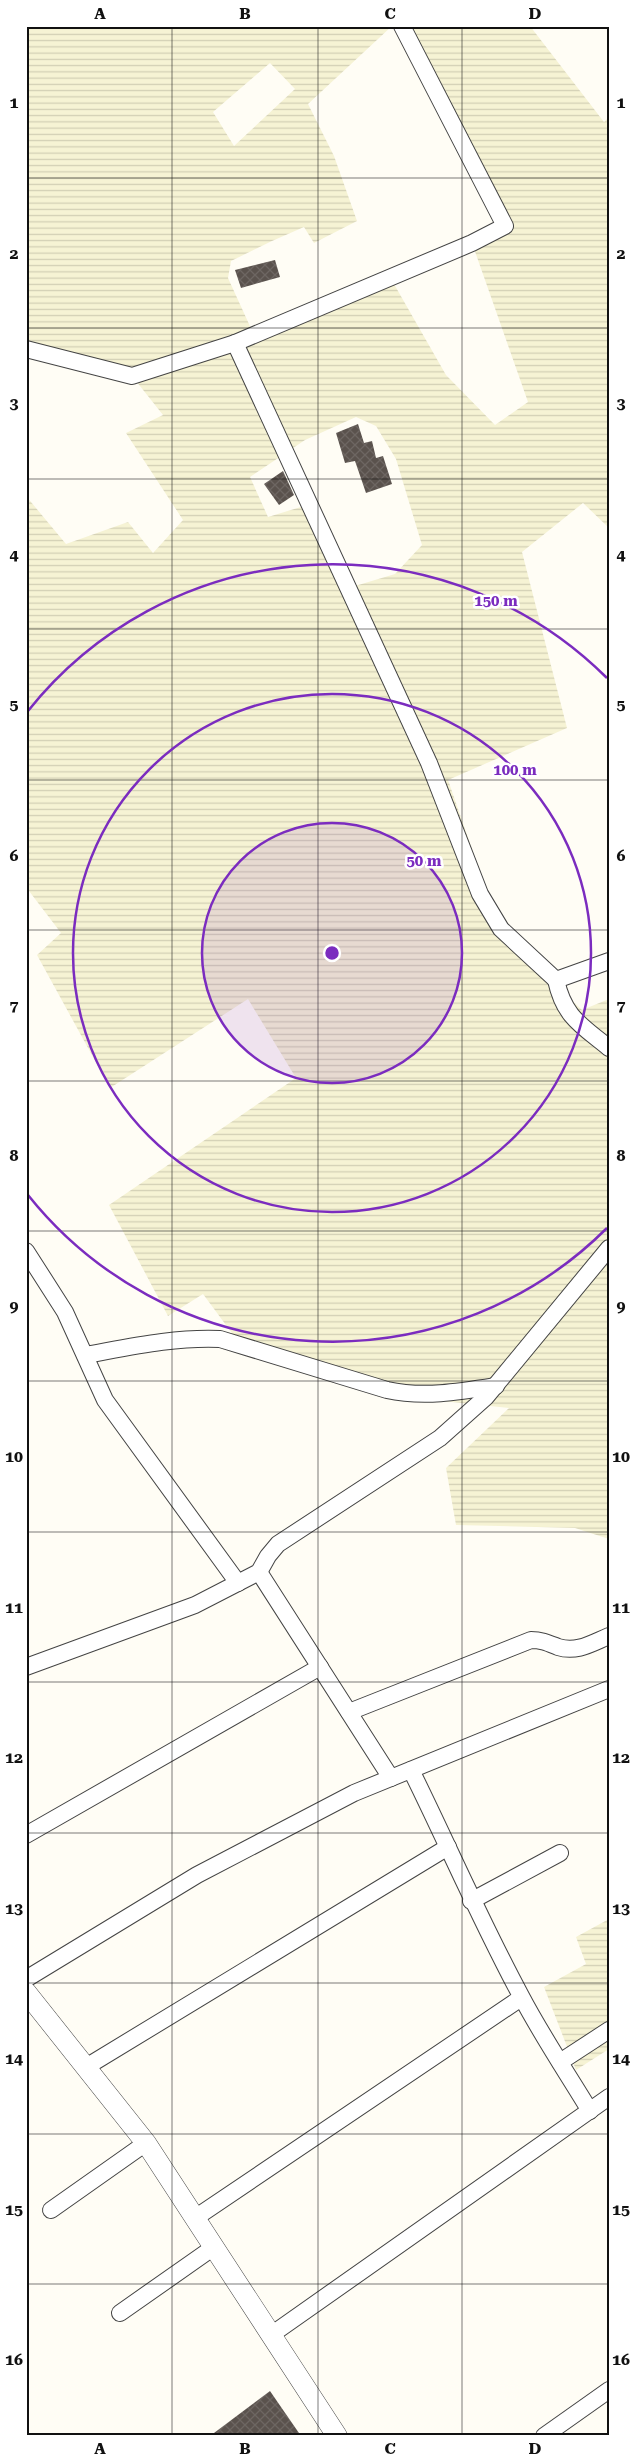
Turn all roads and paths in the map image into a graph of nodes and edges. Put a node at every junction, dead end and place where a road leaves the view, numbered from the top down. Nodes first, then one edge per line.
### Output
1 (402, 26) edge
2 (235, 343) junction
3 (26, 349) edge
4 (609, 960) edge
5 (556, 980) junction
6 (609, 1048) edge
7 (609, 1248) edge
8 (26, 1251) edge
9 (85, 1355) junction
10 (496, 1386) junction
11 (259, 1572) junction
12 (238, 1583) junction
13 (609, 1636) edge
14 (26, 1667) edge
15 (320, 1667) junction
16 (609, 1690) edge
17 (349, 1712) junction
18 (411, 1770) junction
19 (392, 1778) junction
20 (26, 1835) edge
21 (448, 1847) junction
22 (560, 1853) dead end
23 (471, 1901) junction
24 (26, 1979) edge
25 (26, 1992) edge
26 (521, 1998) junction
27 (609, 2030) edge
28 (560, 2062) junction
29 (86, 2067) junction
30 (609, 2097) edge
31 (590, 2111) junction
32 (146, 2143) junction
33 (51, 2210) dead end
34 (195, 2218) junction
35 (214, 2247) junction
36 (120, 2313) dead end
37 (271, 2335) junction
38 (609, 2390) edge
39 (337, 2436) edge
40 (544, 2436) edge

1 - 2 street
2 - 3 street
2 - 5 street
4 - 5 street
5 - 6 street
7 - 10 street
8 - 9 street
9 - 10 street
9 - 12 street
10 - 11 street
11 - 12 street
11 - 15 street
12 - 14 street
13 - 17 street
15 - 17 street
15 - 20 street
16 - 18 street
17 - 19 street
18 - 19 street
18 - 21 street
19 - 24 street
21 - 23 street
21 - 29 street
22 - 23 street
23 - 26 street
25 - 29 street
26 - 28 street
26 - 34 street
27 - 28 street
28 - 31 street
29 - 32 street
30 - 31 street
31 - 37 street
32 - 33 street
32 - 34 street
34 - 35 street
35 - 36 street
35 - 37 street
37 - 39 street
38 - 40 street

